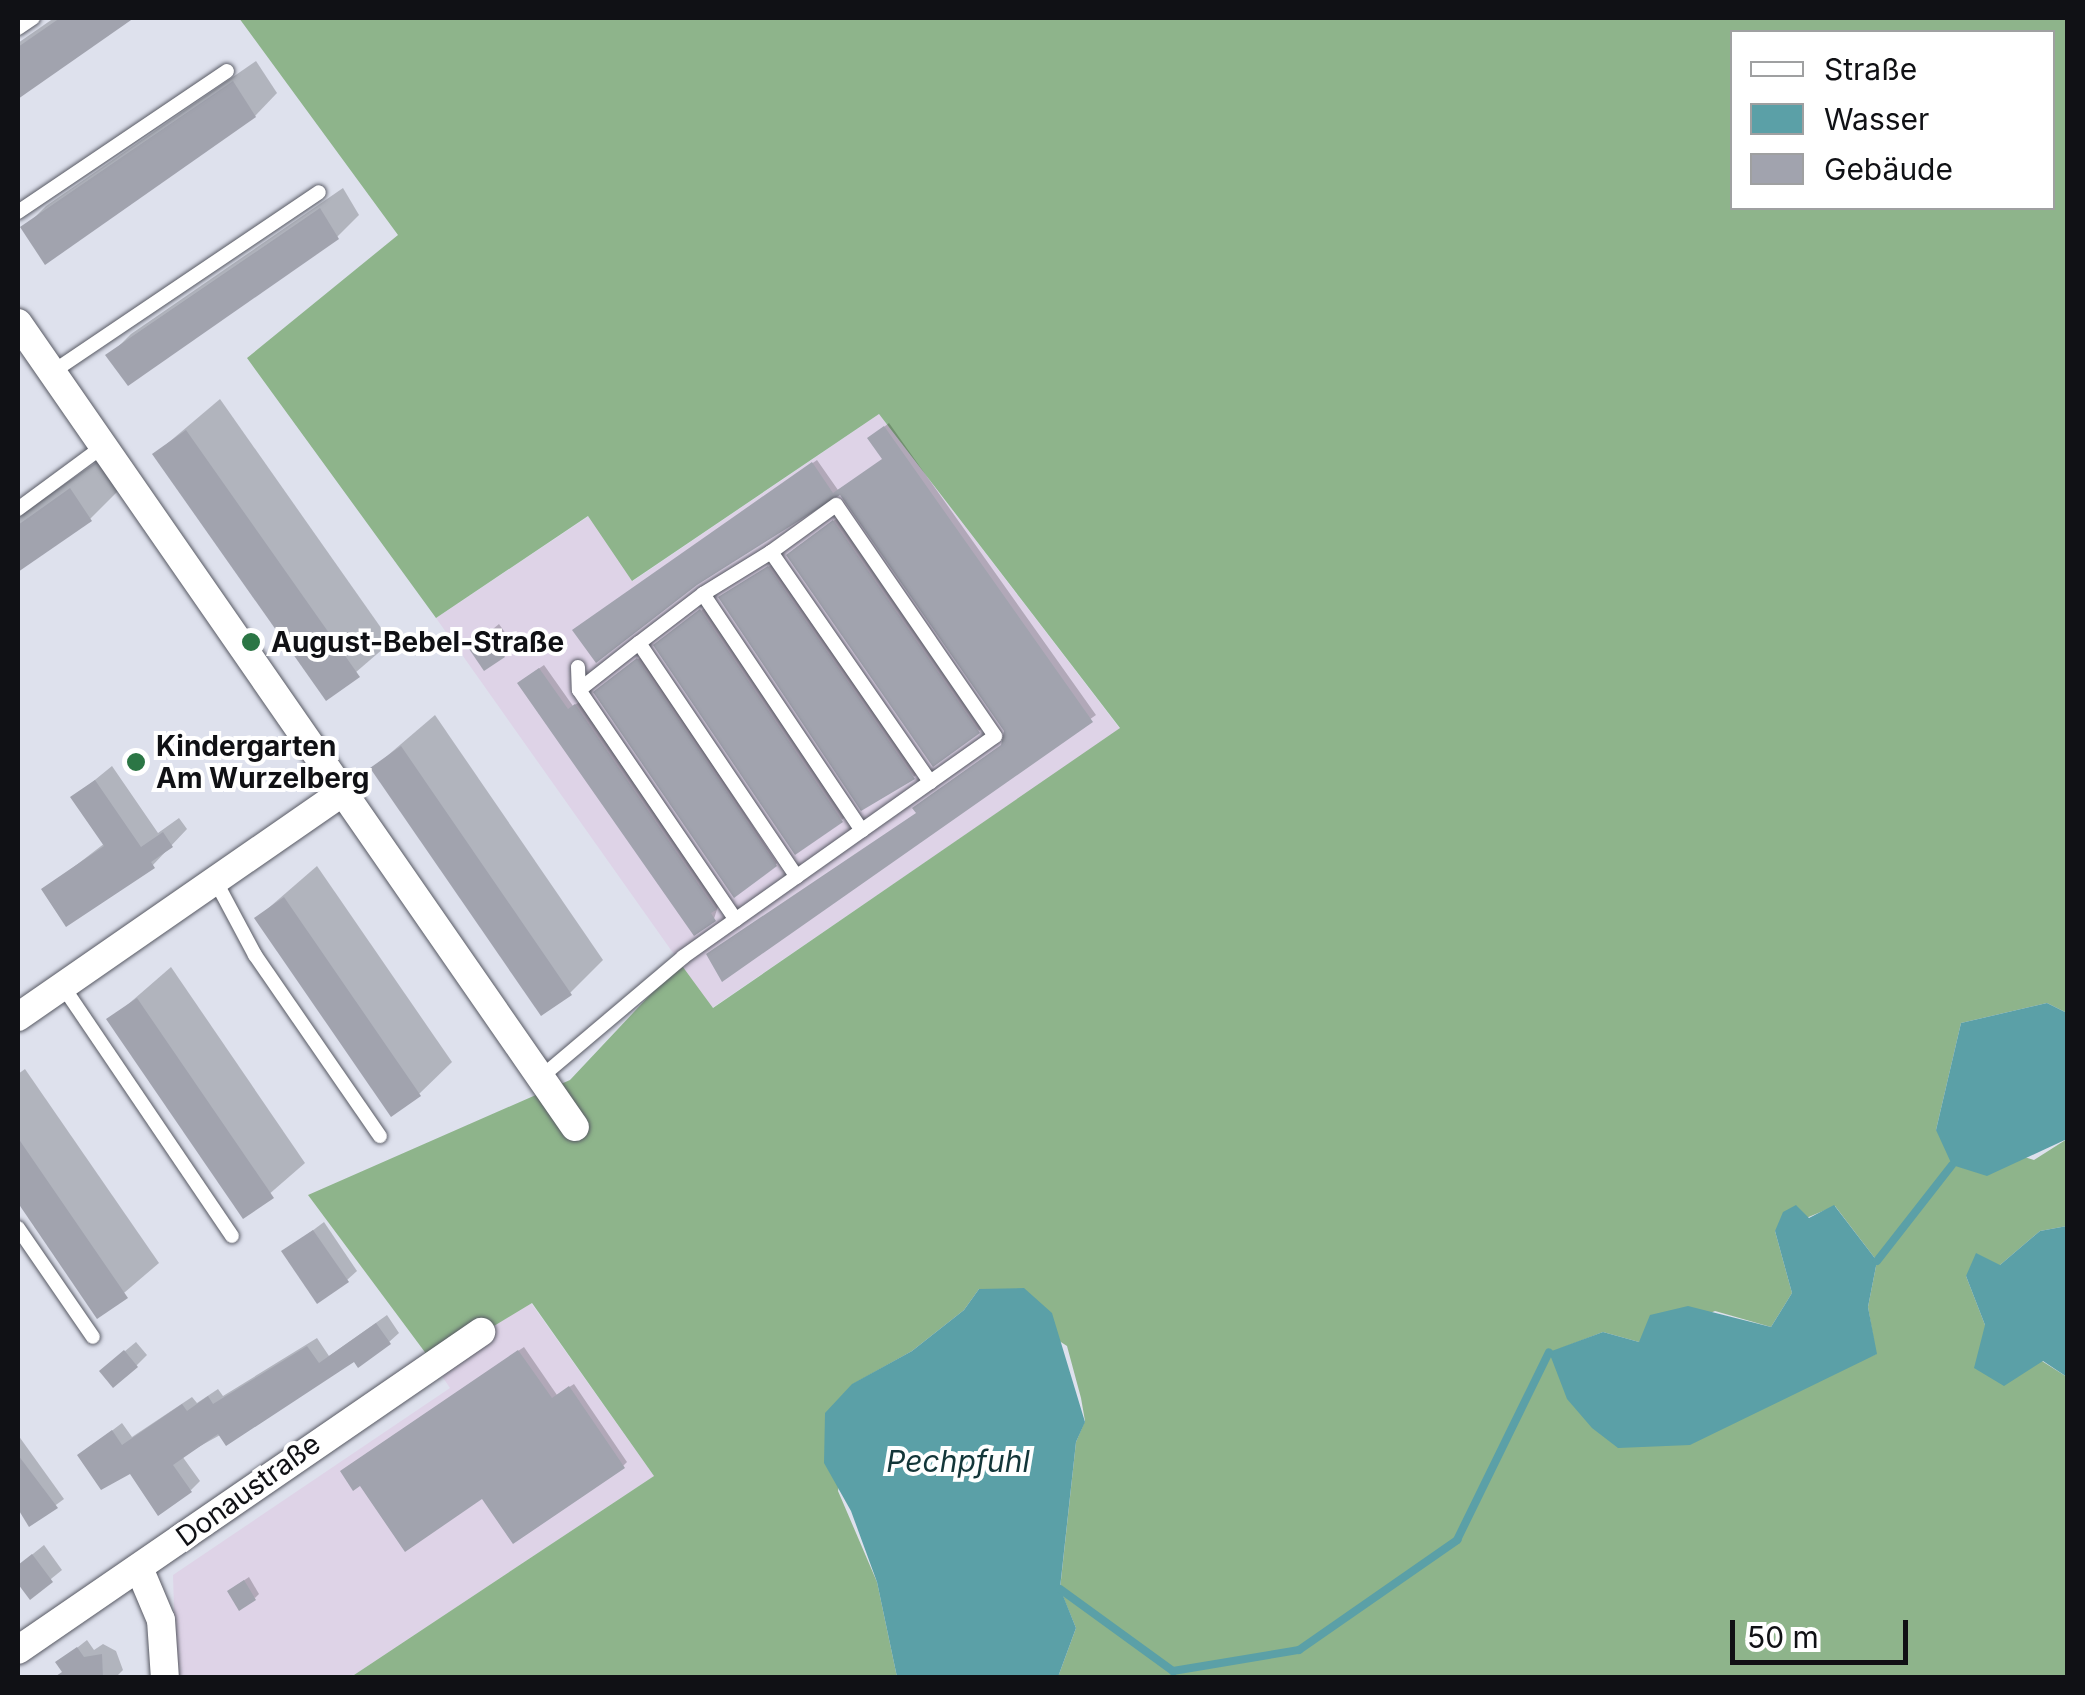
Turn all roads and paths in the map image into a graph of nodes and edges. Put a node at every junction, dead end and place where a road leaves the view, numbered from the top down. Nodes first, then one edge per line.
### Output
1 (33, 18) edge
2 (18, 28) edge
3 (226, 71) dead end
4 (319, 192) dead end
5 (18, 212) edge
6 (18, 323) edge
7 (52, 373) junction
8 (102, 447) junction
9 (18, 509) edge
10 (771, 552) junction
11 (703, 594) junction
12 (640, 642) junction
13 (578, 667) dead end
14 (579, 690) junction
15 (930, 782) junction
16 (342, 794) junction
17 (862, 831) junction
18 (797, 877) junction
19 (216, 882) junction
20 (736, 920) junction
21 (62, 985) junction
22 (18, 1017) edge
23 (540, 1078) junction
24 (575, 1127) dead end
25 (380, 1136) dead end
26 (18, 1228) edge
27 (232, 1236) dead end
28 (481, 1332) dead end
29 (93, 1336) dead end
30 (139, 1568) junction
31 (18, 1650) edge
32 (166, 1678) edge

1 - 2 lane
3 - 5 lane
4 - 7 lane
6 - 7 street
7 - 8 street
8 - 9 lane
8 - 16 street
10 - 11 lane
10 - 15 lane
10 - 15 lane
11 - 12 lane
11 - 17 lane
12 - 14 lane
12 - 18 lane
13 - 14 lane
14 - 20 lane
15 - 17 lane
16 - 19 street
16 - 23 street
17 - 18 lane
18 - 20 lane
19 - 21 street
19 - 25 lane
20 - 23 lane
21 - 22 street
21 - 27 lane
23 - 24 street
26 - 29 lane
28 - 30 street, Donaustraße
30 - 31 street, Donaustraße
30 - 32 street

